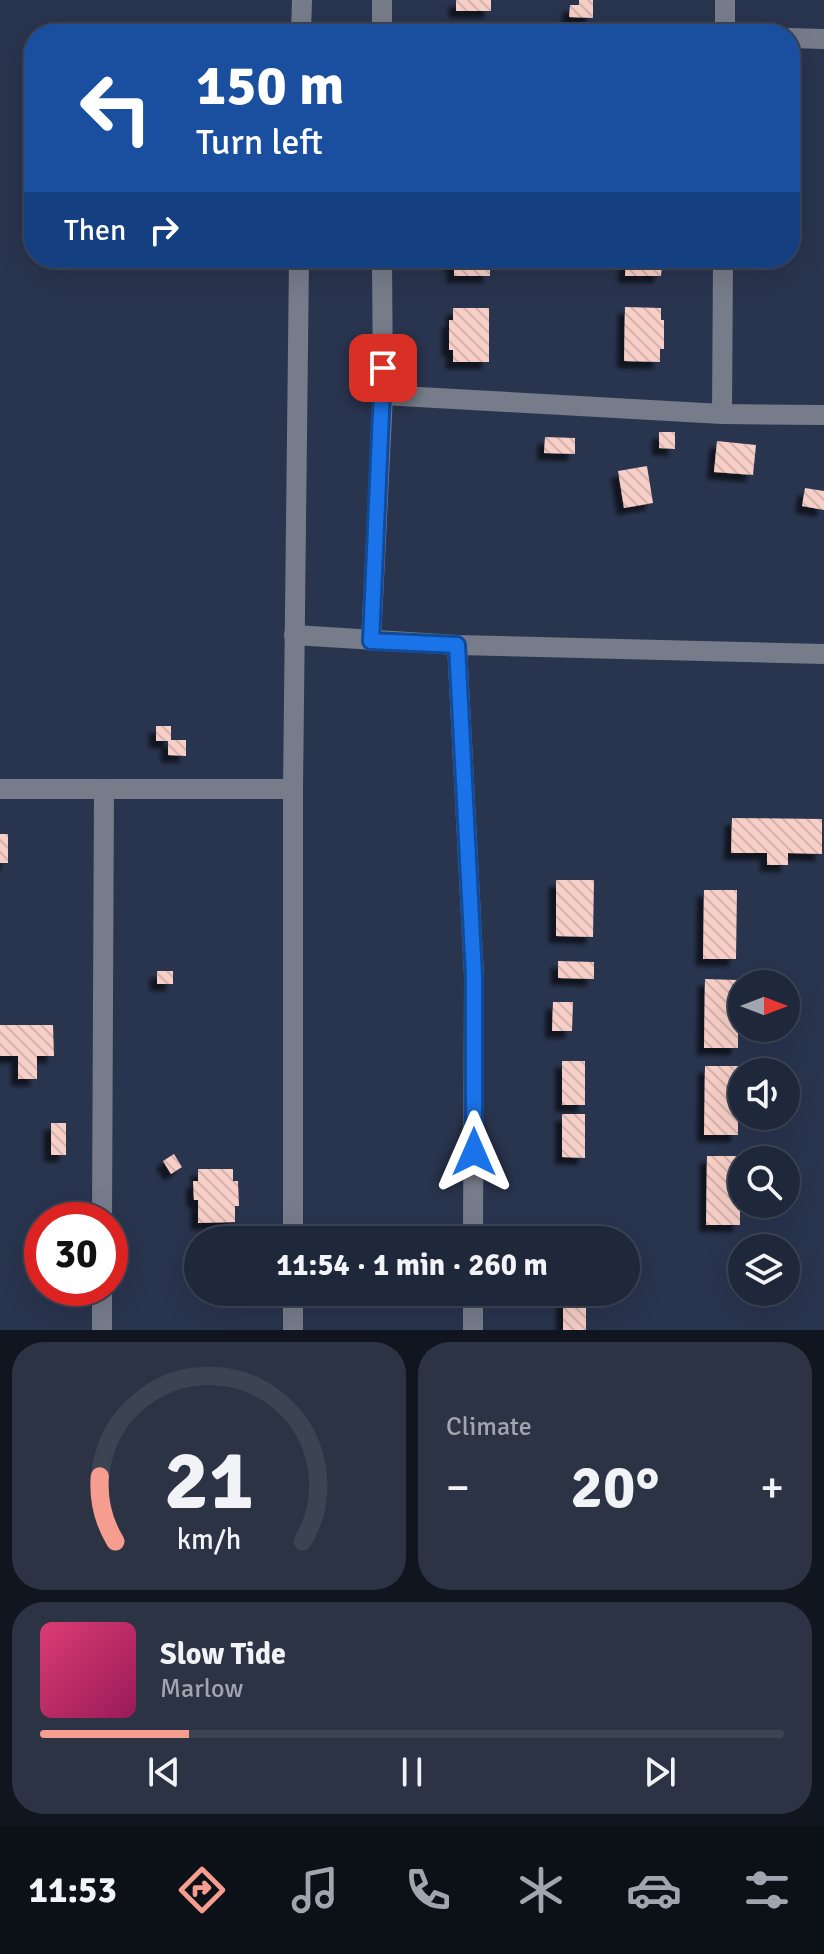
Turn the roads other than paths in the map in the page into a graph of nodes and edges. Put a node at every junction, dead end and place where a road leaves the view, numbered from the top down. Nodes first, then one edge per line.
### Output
1 (302, 0) edge
2 (382, 0) edge
3 (725, 0) edge
4 (301, 24) edge
5 (382, 24) edge
6 (725, 24) edge
7 (800, 38) edge
8 (824, 39) edge
9 (299, 268) edge
10 (382, 268) edge
11 (723, 268) edge
12 (383, 395) junction
13 (722, 414) junction
14 (824, 415) edge
15 (294, 635) junction
16 (371, 641) junction
17 (457, 645) junction
18 (824, 654) edge
19 (0, 789) edge
20 (104, 789) junction
21 (293, 789) junction
22 (102, 1202) edge
23 (293, 1226) edge
24 (473, 1226) edge
25 (102, 1306) edge
26 (293, 1306) edge
27 (473, 1306) edge
28 (102, 1330) edge
29 (293, 1330) edge
30 (473, 1330) edge

1 - 4 street
2 - 5 street
3 - 6 street
7 - 8 street
9 - 15 street
10 - 12 street
11 - 13 street
12 - 13 street
12 - 16 street
13 - 14 street
15 - 16 street
15 - 21 street
16 - 17 street
17 - 18 street
17 - 24 street
19 - 20 street
20 - 21 street
20 - 22 street
21 - 23 street
25 - 28 street
26 - 29 street
27 - 30 street

